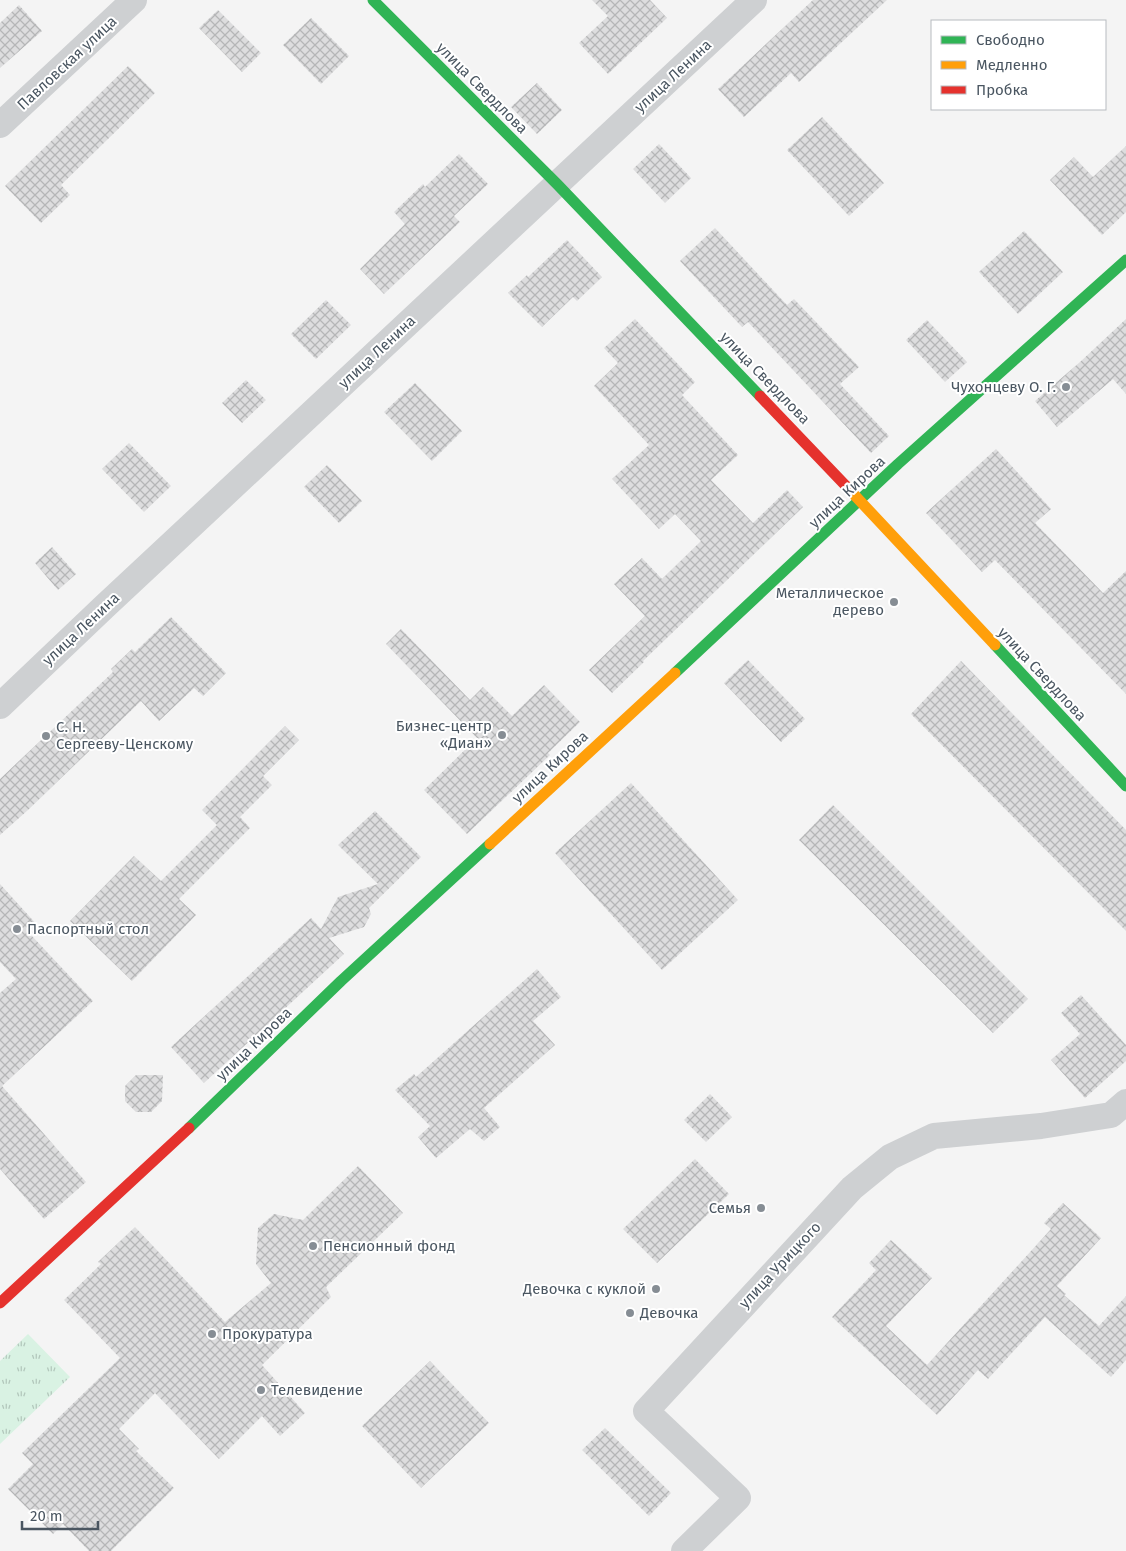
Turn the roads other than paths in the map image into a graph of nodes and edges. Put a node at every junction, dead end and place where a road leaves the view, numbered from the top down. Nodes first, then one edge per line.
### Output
1 (134, 0) edge
2 (373, 0) edge
3 (754, 0) edge
4 (0, 126) edge
5 (557, 184) junction
6 (1126, 260) edge
7 (860, 500) junction
8 (0, 706) edge
9 (1126, 786) edge
10 (1126, 1102) edge
11 (53, 1255) junction
12 (18, 1271) dead end
13 (3, 1299) edge
14 (684, 1551) edge

1 - 4 street, Павловская улица
2 - 5 street, улица Свердлова
3 - 5 street, улица Ленина
5 - 7 street, улица Свердлова
5 - 8 street, улица Ленина
6 - 7 street, улица Кирова
7 - 9 street, улица Свердлова
7 - 11 street, улица Кирова
10 - 14 street, улица Урицкого
11 - 12 street
11 - 13 street, улица Кирова

